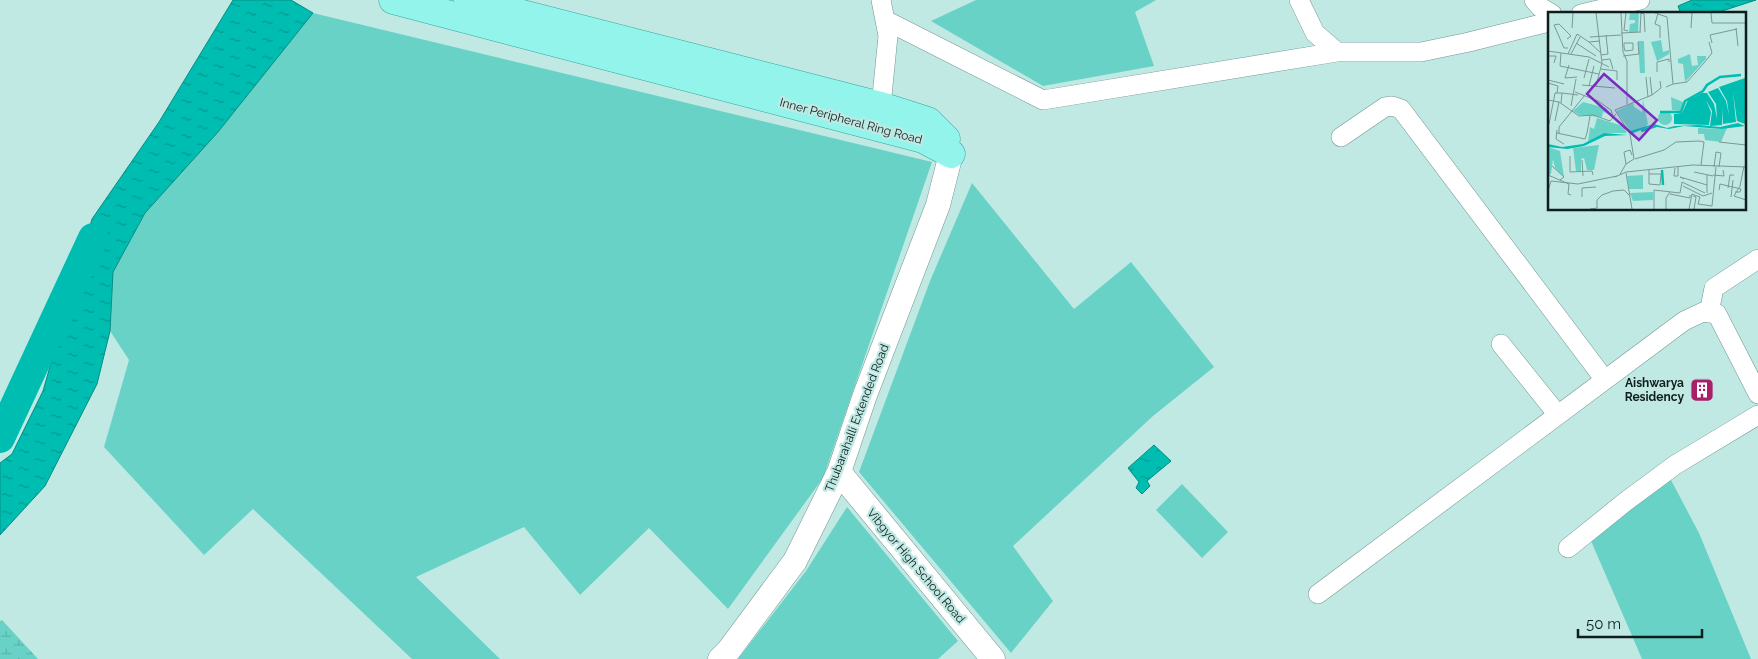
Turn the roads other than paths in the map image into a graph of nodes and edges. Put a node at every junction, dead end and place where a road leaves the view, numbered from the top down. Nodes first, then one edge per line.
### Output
1 (393, 0) edge
2 (468, 0) edge
3 (881, 0) edge
4 (1299, 0) edge
5 (1534, 0) edge
6 (1640, 0) edge
7 (1609, 3) edge
8 (1549, 12) edge
9 (1586, 12) edge
10 (1548, 22) edge
11 (886, 28) junction
12 (1337, 52) junction
13 (881, 106) junction
14 (925, 130) junction
15 (1341, 137) dead end
16 (951, 154) joint
17 (1758, 259) edge
18 (1709, 313) junction
19 (1501, 344) dead end
20 (1605, 380) junction
21 (1758, 394) edge
22 (1558, 415) junction
23 (1758, 415) edge
24 (839, 472) junction
25 (1568, 548) dead end
26 (1318, 594) dead end
27 (720, 659) edge
28 (993, 659) edge

1 - 14 main road, Inner Peripheral Ring Road
2 - 13 main road, Inner Peripheral Ring Road
3 - 11 street
4 - 12 street
5 - 8 street
6 - 7 street
7 - 9 street
10 - 12 street
11 - 12 street
11 - 13 street
13 - 14 main road, Inner Peripheral Ring Road
14 - 16 main road, Inner Peripheral Ring Road
15 - 20 street
16 - 24 street, Thubarahalli Extended Road
17 - 18 street
18 - 20 street
18 - 21 street
19 - 22 street
20 - 22 street
22 - 26 street
23 - 25 street
24 - 27 street, Thubarahalli Extended Road
24 - 28 street, Vibgyor High School Road

